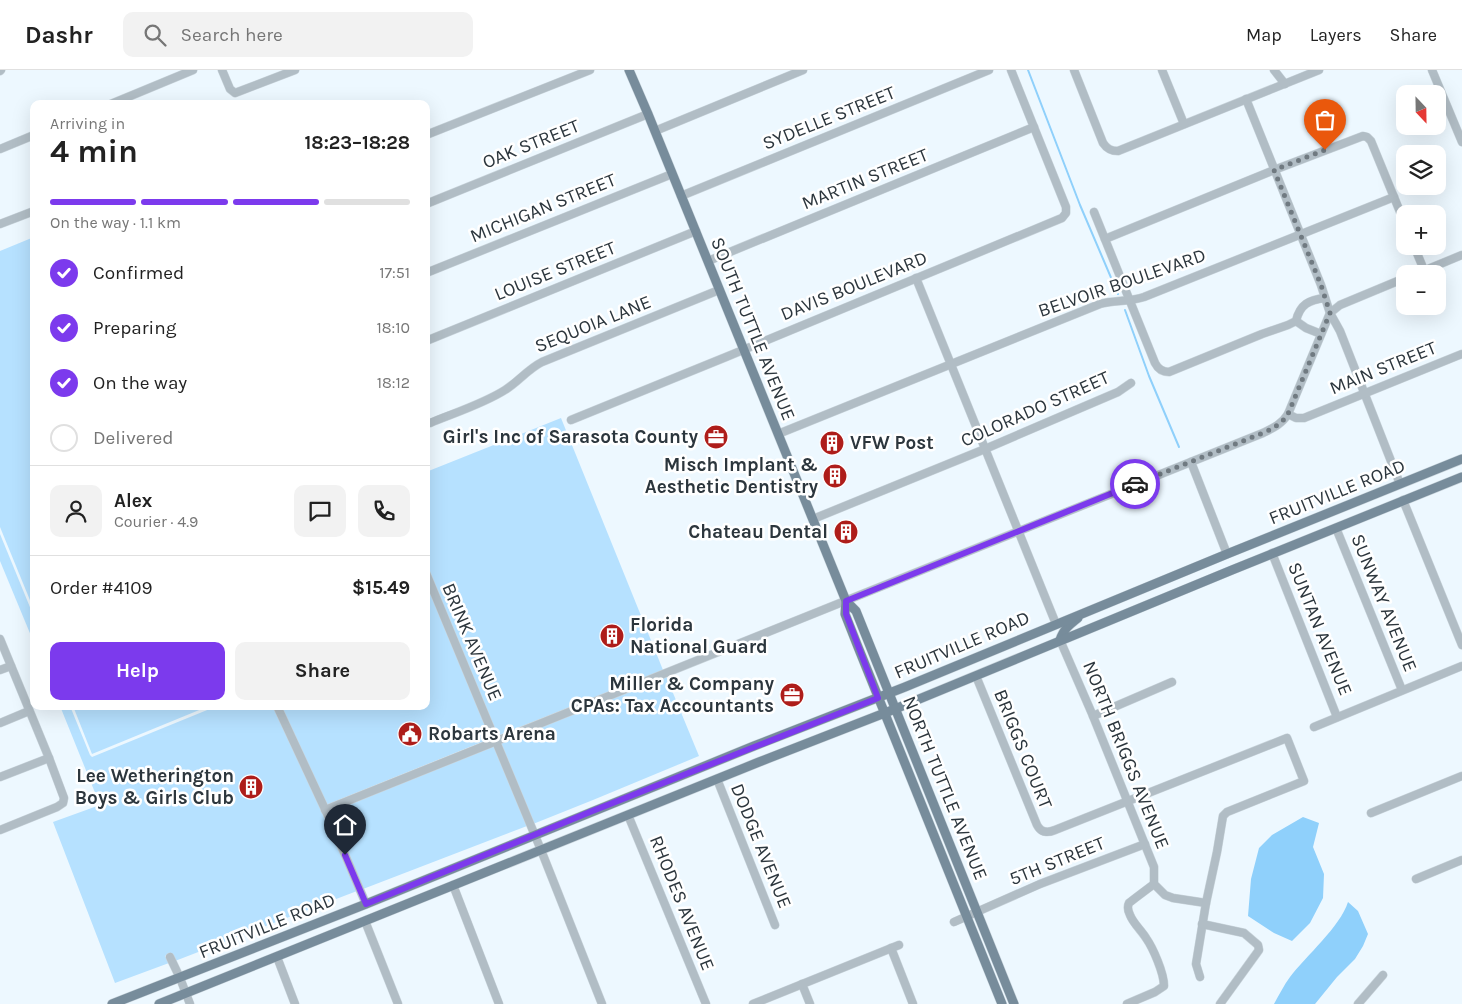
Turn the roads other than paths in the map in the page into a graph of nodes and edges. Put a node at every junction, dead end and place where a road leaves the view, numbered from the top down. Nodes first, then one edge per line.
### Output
1 (193, 70) edge
2 (222, 70) edge
3 (295, 70) edge
4 (590, 70) edge
5 (629, 70) edge
6 (803, 70) edge
7 (989, 70) edge
8 (1011, 70) edge
9 (1074, 70) edge
10 (1162, 70) edge
11 (1274, 70) edge
12 (1319, 70) edge
13 (1432, 70) edge
14 (1285, 84) junction
15 (1246, 99) junction
16 (121, 100) edge
17 (648, 114) junction
18 (1184, 124) junction
19 (1034, 127) junction
20 (655, 131) junction
21 (430, 133) edge
22 (30, 137) edge
23 (1462, 142) edge
24 (0, 149) edge
25 (1274, 170) junction
26 (672, 174) junction
27 (681, 196) junction
28 (1394, 197) junction
29 (430, 202) edge
30 (1397, 205) edge
31 (1094, 212) dead end
32 (30, 213) edge
33 (0, 224) edge
34 (696, 231) junction
35 (1300, 235) junction
36 (1105, 239) junction
37 (1462, 255) edge
38 (708, 261) junction
39 (1437, 265) edge
40 (430, 271) edge
41 (916, 278) junction
42 (1396, 282) edge
43 (719, 290) junction
44 (1325, 298) junction
45 (1130, 300) junction
46 (1330, 313) junction
47 (1296, 321) junction
48 (1320, 334) junction
49 (430, 339) edge
50 (744, 350) junction
51 (1462, 354) edge
52 (951, 364) junction
53 (1131, 383) dead end
54 (1364, 394) junction
55 (1288, 414) junction
56 (571, 420) dead end
57 (430, 423) dead end
58 (778, 434) junction
59 (985, 449) junction
60 (1462, 459) edge
61 (1191, 462) junction
62 (1462, 477) edge
63 (1400, 484) junction
64 (1403, 500) junction
65 (813, 519) junction
66 (1336, 528) junction
67 (1019, 531) junction
68 (1272, 553) junction
69 (1227, 554) junction
70 (430, 583) edge
71 (846, 601) junction
72 (1088, 611) junction
73 (1056, 624) junction
74 (0, 639) edge
75 (1060, 640) junction
76 (1462, 645) edge
77 (11, 666) junction
78 (1462, 666) edge
79 (0, 670) edge
80 (976, 676) junction
81 (1172, 682) dead end
82 (1402, 690) junction
83 (889, 693) junction
84 (878, 698) junction
85 (895, 709) junction
86 (280, 710) edge
87 (29, 711) junction
88 (884, 714) junction
89 (1093, 716) junction
90 (1337, 717) junction
91 (0, 723) edge
92 (1314, 727) dead end
93 (496, 740) junction
94 (50, 758) junction
95 (1462, 776) edge
96 (0, 778) edge
97 (717, 779) junction
98 (1128, 801) junction
99 (325, 810) junction
100 (1371, 813) dead end
101 (628, 815) junction
102 (0, 830) edge
103 (534, 834) junction
104 (1145, 844) junction
105 (540, 850) junction
106 (1462, 860) edge
107 (1416, 879) dead end
108 (1154, 884) junction
109 (452, 885) junction
110 (1206, 903) junction
111 (366, 904) junction
112 (978, 913) junction
113 (968, 917) junction
114 (365, 921) junction
115 (954, 922) dead end
116 (1202, 924) junction
117 (776, 925) dead end
118 (277, 957) junction
119 (170, 958) dead end
120 (1383, 975) dead end
121 (1200, 977) dead end
122 (180, 978) junction
123 (802, 984) junction
124 (185, 993) junction
125 (1361, 1003) edge
126 (112, 1004) edge
127 (159, 1004) edge
128 (190, 1004) edge
129 (295, 1004) edge
130 (398, 1004) edge
131 (499, 1004) edge
132 (602, 1004) edge
133 (706, 1004) edge
134 (753, 1004) edge
135 (810, 1004) edge
136 (913, 1004) edge
137 (1002, 1004) edge
138 (1014, 1004) edge
139 (1127, 1004) edge
140 (1220, 1004) edge

1 - 16 street
2 - 3 street
4 - 21 street
5 - 17 main road, SOUTH TUTTLE AVENUE
6 - 20 street
7 - 27 street, SYDELLE STREET
8 - 19 street
9 - 18 street
10 - 18 street
11 - 14 street
12 - 14 street
13 - 23 street
14 - 15 street
15 - 18 street
15 - 25 street
17 - 20 main road, SOUTH TUTTLE AVENUE
17 - 29 street, OAK STREET
19 - 38 street, MARTIN STREET
19 - 41 street, DAVIS BOULEVARD
20 - 26 main road, SOUTH TUTTLE AVENUE
22 - 24 street
25 - 28 street
25 - 35 street
25 - 36 street
26 - 27 main road, SOUTH TUTTLE AVENUE
26 - 40 street, MICHIGAN STREET
27 - 34 main road, SOUTH TUTTLE AVENUE
28 - 30 street
28 - 35 street, BELVOIR BOULEVARD
31 - 36 street
32 - 33 street
34 - 38 main road, SOUTH TUTTLE AVENUE
34 - 49 street, LOUISE STREET
35 - 44 street
35 - 45 street, BELVOIR BOULEVARD
36 - 45 street
37 - 39 street
38 - 43 main road, SOUTH TUTTLE AVENUE
41 - 50 street, DAVIS BOULEVARD
41 - 52 street
42 - 46 street
43 - 50 main road, SOUTH TUTTLE AVENUE
43 - 57 street, SEQUOIA LANE
44 - 46 street
44 - 47 street
45 - 47 street
45 - 52 street, BELVOIR BOULEVARD
46 - 48 street
46 - 54 street
47 - 48 street
48 - 55 street
50 - 56 street, DAVIS BOULEVARD
50 - 58 main road, SOUTH TUTTLE AVENUE
51 - 54 street, MAIN STREET
52 - 58 street, BELVOIR BOULEVARD
52 - 59 street
53 - 59 street, COLORADO STREET
54 - 55 street, MAIN STREET
54 - 63 street
55 - 61 street
58 - 65 main road, SOUTH TUTTLE AVENUE
59 - 65 street, COLORADO STREET
59 - 67 street
60 - 63 main road, FRUITVILLE ROAD
61 - 67 street
61 - 69 street
62 - 64 main road, FRUITVILLE ROAD
63 - 69 main road, FRUITVILLE ROAD
64 - 66 main road, FRUITVILLE ROAD
64 - 76 street
65 - 71 main road, SOUTH TUTTLE AVENUE
66 - 68 main road, FRUITVILLE ROAD
66 - 82 street, SUNWAY AVENUE
67 - 71 street
67 - 73 street
68 - 75 main road, FRUITVILLE ROAD
68 - 90 street, SUNTAN AVENUE
69 - 72 main road, FRUITVILLE ROAD
70 - 93 street, BRINK AVENUE
71 - 83 main road, NORTH TUTTLE AVENUE
71 - 84 main road, NORTH TUTTLE AVENUE
71 - 93 street
72 - 73 main road, FRUITVILLE ROAD
72 - 75 main road
73 - 83 main road, FRUITVILLE ROAD
74 - 77 street
75 - 80 main road, FRUITVILLE ROAD
75 - 89 street, NORTH BRIGGS AVENUE
77 - 79 street
77 - 87 street
78 - 82 street
80 - 85 main road, FRUITVILLE ROAD
80 - 98 street, BRIGGS COURT
81 - 89 street
82 - 90 street
83 - 84 main road, FRUITVILLE ROAD
83 - 85 main road, NORTH TUTTLE AVENUE
84 - 88 main road, NORTH TUTTLE AVENUE
84 - 103 main road, FRUITVILLE ROAD
85 - 88 main road, FRUITVILLE ROAD
85 - 112 main road, NORTH TUTTLE AVENUE
86 - 99 street
87 - 91 street
87 - 94 street
88 - 97 main road, FRUITVILLE ROAD
88 - 113 main road, NORTH TUTTLE AVENUE
89 - 98 street, NORTH BRIGGS AVENUE
90 - 92 street
93 - 99 street
93 - 103 street, BRINK AVENUE
94 - 96 street
94 - 102 street
95 - 100 street
97 - 101 main road, FRUITVILLE ROAD
97 - 117 street, DODGE AVENUE
98 - 104 street, NORTH BRIGGS AVENUE
98 - 110 street
99 - 111 street
101 - 105 main road, FRUITVILLE ROAD
101 - 133 street, RHODES AVENUE
103 - 105 street, BRINK AVENUE
103 - 111 main road, FRUITVILLE ROAD
104 - 108 street, NORTH BRIGGS AVENUE
104 - 112 street, 5TH STREET
105 - 109 main road, FRUITVILLE ROAD
105 - 132 street, BRINK AVENUE
106 - 107 street
108 - 110 street
108 - 139 street
109 - 114 main road, FRUITVILLE ROAD
109 - 131 street
110 - 116 street
111 - 122 main road, FRUITVILLE ROAD
112 - 113 street, 5TH STREET
112 - 138 main road, NORTH TUTTLE AVENUE
113 - 115 street, 5TH STREET
113 - 137 main road, NORTH TUTTLE AVENUE
114 - 118 main road, FRUITVILLE ROAD
114 - 130 street
116 - 121 street
116 - 140 street
118 - 124 main road, FRUITVILLE ROAD
118 - 129 street
119 - 122 street
120 - 125 street
122 - 124 street
122 - 126 main road, FRUITVILLE ROAD
123 - 134 street
123 - 135 street
123 - 136 street
124 - 127 main road, FRUITVILLE ROAD
124 - 128 street

